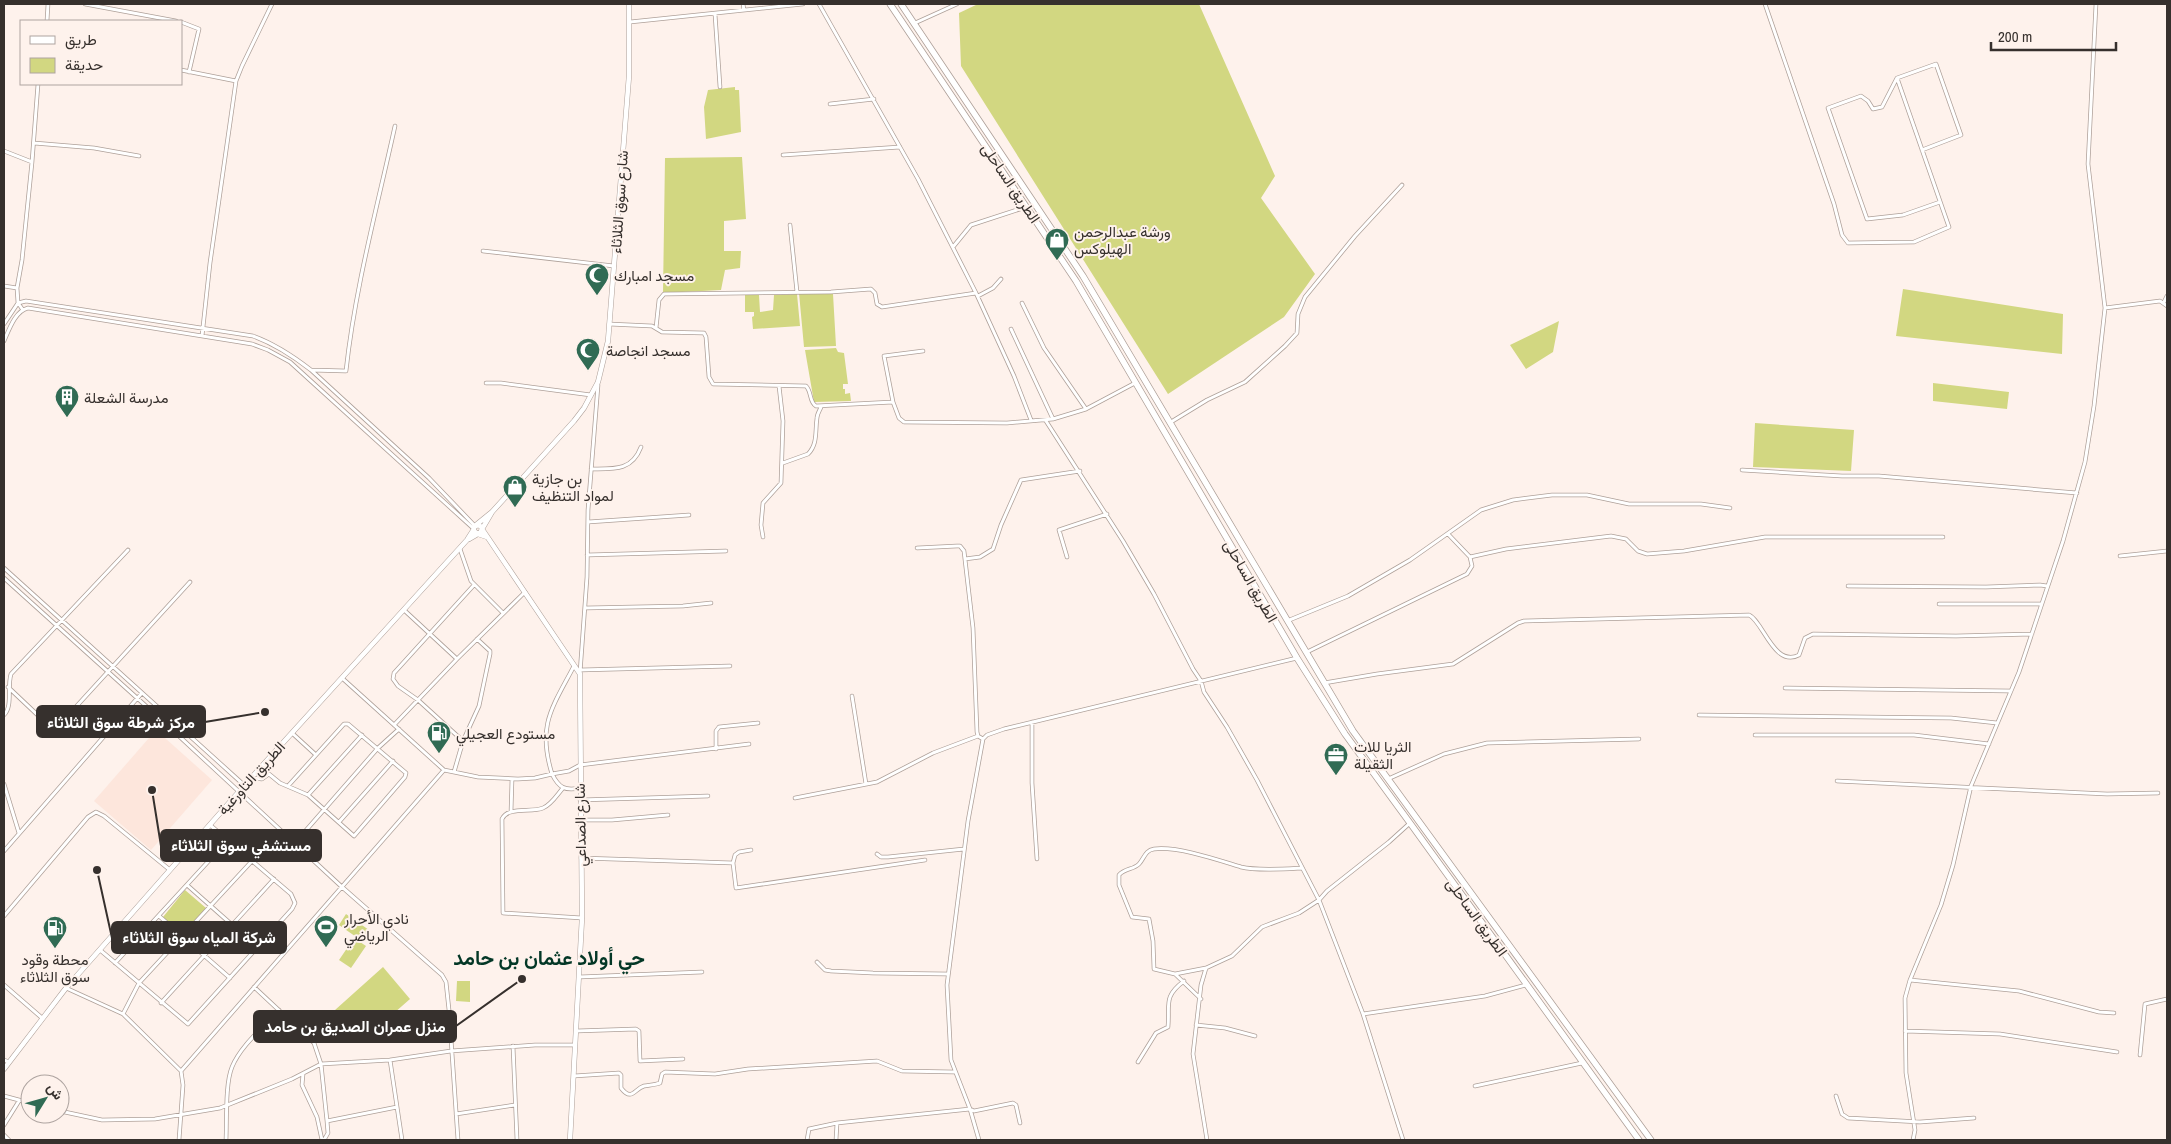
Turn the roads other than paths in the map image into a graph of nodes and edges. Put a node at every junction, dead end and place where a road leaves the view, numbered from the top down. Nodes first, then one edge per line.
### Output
1 (48, 4) edge
2 (85, 4) edge
3 (272, 4) edge
4 (629, 4) edge
5 (743, 4) edge
6 (803, 4) edge
7 (820, 4) edge
8 (890, 4) edge
9 (901, 4) edge
10 (957, 4) edge
11 (1765, 4) edge
12 (2096, 4) edge
13 (744, 10) junction
14 (714, 14) junction
15 (47, 20) edge
16 (171, 20) edge
17 (182, 22) edge
18 (630, 22) junction
19 (915, 23) junction
20 (940, 61) junction
21 (932, 66) junction
22 (182, 70) edge
23 (189, 72) junction
24 (1897, 78) junction
25 (236, 81) junction
26 (38, 85) edge
27 (720, 87) dead end
28 (874, 99) junction
29 (830, 104) dead end
30 (394, 126) dead end
31 (34, 143) junction
32 (900, 146) junction
33 (1922, 150) junction
34 (4, 151) edge
35 (139, 156) dead end
36 (782, 156) dead end
37 (32, 162) junction
38 (1402, 185) dead end
39 (1940, 202) junction
40 (1026, 206) junction
41 (790, 225) dead end
42 (953, 247) junction
43 (482, 251) dead end
44 (614, 266) junction
45 (1001, 279) dead end
46 (4, 286) edge
47 (17, 288) junction
48 (797, 292) junction
49 (977, 295) junction
50 (2167, 296) edge
51 (2164, 302) junction
52 (18, 303) junction
53 (1022, 303) dead end
54 (2167, 306) edge
55 (2104, 308) junction
56 (23, 310) junction
57 (108, 314) junction
58 (107, 320) junction
59 (4, 324) edge
60 (609, 324) junction
61 (656, 329) junction
62 (1011, 329) dead end
63 (202, 330) junction
64 (202, 336) junction
65 (4, 341) edge
66 (923, 352) dead end
67 (311, 370) junction
68 (598, 382) junction
69 (1136, 383) junction
70 (486, 384) dead end
71 (780, 386) junction
72 (592, 395) junction
73 (893, 402) junction
74 (821, 407) junction
75 (1086, 409) junction
76 (1032, 420) junction
77 (1053, 420) junction
78 (1046, 421) junction
79 (1171, 422) junction
80 (378, 430) junction
81 (373, 436) junction
82 (641, 447) dead end
83 (783, 462) junction
84 (591, 469) junction
85 (1742, 470) dead end
86 (1080, 471) junction
87 (2077, 493) junction
88 (1730, 508) dead end
89 (492, 512) junction
90 (1107, 514) junction
91 (689, 516) dead end
92 (588, 522) junction
93 (475, 527) junction
94 (482, 529) junction
95 (478, 534) junction
96 (1448, 534) junction
97 (488, 537) junction
98 (763, 537) dead end
99 (1943, 537) dead end
100 (468, 540) junction
101 (917, 548) dead end
102 (460, 549) junction
103 (128, 550) dead end
104 (726, 551) dead end
105 (2167, 551) edge
106 (587, 555) junction
107 (2120, 556) dead end
108 (1067, 557) dead end
109 (1470, 557) junction
110 (965, 559) junction
111 (1251, 560) junction
112 (1242, 566) junction
113 (4, 568) edge
114 (4, 578) edge
115 (190, 582) dead end
116 (474, 585) junction
117 (1848, 586) dead end
118 (2047, 586) junction
119 (525, 592) junction
120 (710, 603) dead end
121 (1939, 604) dead end
122 (2041, 604) junction
123 (585, 608) junction
124 (403, 610) junction
125 (504, 613) junction
126 (60, 621) junction
127 (1286, 622) junction
128 (56, 626) junction
129 (430, 634) junction
130 (2032, 634) junction
131 (477, 639) junction
132 (1305, 653) junction
133 (1297, 658) junction
134 (457, 659) junction
135 (112, 666) junction
136 (574, 666) junction
137 (730, 666) dead end
138 (106, 672) junction
139 (580, 672) junction
140 (341, 678) junction
141 (1201, 681) junction
142 (1323, 683) junction
143 (8, 687) junction
144 (1784, 688) dead end
145 (2011, 691) junction
146 (141, 694) junction
147 (852, 696) dead end
148 (137, 699) junction
149 (418, 700) junction
150 (4, 715) edge
151 (1699, 715) dead end
152 (1032, 722) junction
153 (758, 723) dead end
154 (1998, 723) junction
155 (394, 725) junction
156 (399, 729) junction
157 (292, 733) junction
158 (362, 735) junction
159 (1756, 735) dead end
160 (978, 736) junction
161 (983, 739) junction
162 (1639, 739) dead end
163 (463, 741) junction
164 (749, 744) dead end
165 (1989, 744) junction
166 (378, 748) junction
167 (716, 748) junction
168 (316, 755) junction
169 (393, 761) junction
170 (580, 765) junction
171 (444, 770) junction
172 (454, 772) junction
173 (552, 774) junction
174 (251, 778) junction
175 (512, 779) junction
176 (1387, 780) junction
177 (1837, 780) dead end
178 (4, 784) edge
179 (866, 784) junction
180 (244, 785) junction
181 (288, 786) junction
182 (1971, 786) junction
183 (563, 788) junction
184 (580, 788) junction
185 (239, 791) junction
186 (2158, 792) dead end
187 (308, 795) junction
188 (708, 796) dead end
189 (796, 798) dead end
190 (580, 799) junction
191 (326, 809) junction
192 (511, 812) junction
193 (668, 816) dead end
194 (580, 820) junction
195 (340, 822) junction
196 (1410, 823) junction
197 (210, 825) junction
198 (19, 834) junction
199 (228, 840) junction
200 (294, 844) junction
201 (964, 849) junction
202 (751, 850) dead end
203 (4, 851) edge
204 (877, 854) dead end
205 (581, 858) junction
206 (1037, 859) dead end
207 (925, 860) dead end
208 (252, 861) junction
209 (733, 863) junction
210 (1302, 868) junction
211 (170, 870) junction
212 (274, 879) junction
213 (187, 885) junction
214 (342, 887) junction
215 (1319, 900) junction
216 (210, 905) junction
217 (4, 916) edge
218 (159, 916) junction
219 (582, 918) junction
220 (232, 925) junction
221 (183, 936) junction
222 (257, 947) junction
223 (100, 949) junction
224 (204, 956) junction
225 (817, 962) dead end
226 (115, 963) junction
227 (1206, 968) junction
228 (702, 972) dead end
229 (948, 974) junction
230 (1175, 974) junction
231 (579, 977) junction
232 (230, 978) junction
233 (1910, 980) junction
234 (1184, 981) junction
235 (139, 983) junction
236 (4, 985) edge
237 (1526, 985) junction
238 (66, 988) junction
239 (254, 988) junction
240 (1201, 999) junction
241 (2167, 999) edge
242 (161, 1003) junction
243 (280, 1010) junction
244 (2114, 1013) dead end
245 (123, 1014) junction
246 (1363, 1014) junction
247 (42, 1018) junction
248 (1196, 1025) junction
249 (1905, 1031) junction
250 (576, 1032) junction
251 (1255, 1036) dead end
252 (1577, 1041) junction
253 (575, 1045) junction
254 (1570, 1045) junction
255 (512, 1046) junction
256 (451, 1051) junction
257 (2117, 1052) dead end
258 (2140, 1055) dead end
259 (683, 1059) dead end
260 (390, 1060) junction
261 (6, 1061) edge
262 (1138, 1062) dead end
263 (1582, 1062) junction
264 (321, 1064) junction
265 (4, 1069) edge
266 (181, 1071) junction
267 (954, 1072) junction
268 (303, 1073) junction
269 (574, 1076) junction
270 (292, 1079) junction
271 (302, 1085) junction
272 (1475, 1086) dead end
273 (4, 1096) edge
274 (1836, 1096) dead end
275 (20, 1101) joint
276 (228, 1104) junction
277 (516, 1105) junction
278 (397, 1107) junction
279 (970, 1109) junction
280 (70, 1113) edge
281 (456, 1114) junction
282 (181, 1115) junction
283 (1974, 1118) dead end
284 (327, 1121) junction
285 (1913, 1121) junction
286 (837, 1123) junction
287 (1020, 1123) dead end
288 (4, 1125) edge
289 (328, 1133) junction
290 (4, 1135) edge
291 (9, 1140) edge
292 (179, 1140) edge
293 (226, 1140) edge
294 (323, 1140) edge
295 (329, 1140) edge
296 (402, 1140) edge
297 (458, 1140) edge
298 (517, 1140) edge
299 (570, 1140) edge
300 (807, 1140) edge
301 (836, 1140) edge
302 (979, 1140) edge
303 (1206, 1140) edge
304 (1403, 1140) edge
305 (1640, 1140) edge
306 (1650, 1140) edge
307 (1913, 1140) edge

1 - 15 street
2 - 16 street
3 - 25 street
4 - 18 street, شارع سوق الثلاثاء
5 - 13 street
6 - 13 street
7 - 28 street
8 - 21 highway, الطريق الساحلى
9 - 19 highway, الطريق الساحلى
10 - 19 street
11 - 39 street
12 - 55 street
13 - 14 street
14 - 18 street
14 - 27 street
17 - 23 street
18 - 44 street, شارع سوق الثلاثاء
19 - 20 highway, الطريق الساحلى
20 - 21 highway
20 - 79 highway, الطريق الساحلى
21 - 40 highway, الطريق الساحلى
22 - 23 street
23 - 25 street
24 - 33 street
24 - 33 street
24 - 39 street
25 - 63 street
26 - 31 street
28 - 29 street
28 - 32 street
30 - 67 street
31 - 35 street
31 - 37 street
32 - 36 street
32 - 42 street
33 - 39 street
34 - 37 street
37 - 47 street
38 - 79 street
40 - 42 street
40 - 69 highway, الطريق الساحلى
41 - 48 street
42 - 49 street
43 - 44 street
44 - 60 street, شارع سوق الثلاثاء
45 - 49 street
46 - 47 street
47 - 52 street
48 - 49 street
48 - 61 street
49 - 76 street
50 - 51 street
51 - 54 street
51 - 55 street
52 - 56 street
52 - 57 street
52 - 59 street
53 - 75 street
55 - 87 street
56 - 58 street
56 - 65 street
57 - 58 street
57 - 63 street
58 - 64 street
60 - 61 street
60 - 68 street, شارع سوق الثلاثاء
61 - 71 street
62 - 77 street
63 - 64 street
63 - 67 street
64 - 81 street
66 - 73 street
67 - 80 street
68 - 72 street, شارع سوق الثلاثاء
68 - 84 street
69 - 75 street
69 - 112 highway, الطريق الساحلى
70 - 72 street
71 - 74 street
71 - 83 street
72 - 89 street, شارع سوق الثلاثاء
73 - 74 street
73 - 76 street
74 - 83 street
75 - 77 street
76 - 78 street
77 - 78 street
78 - 86 street
79 - 111 highway, الطريق الساحلى
80 - 81 street
80 - 93 street
81 - 93 street
82 - 84 street
83 - 98 street
84 - 92 street
85 - 87 street
86 - 90 street
86 - 110 street
87 - 118 street
88 - 96 street
89 - 93 street
89 - 94 street
90 - 108 street
90 - 141 street
91 - 92 street
92 - 106 street
93 - 94 street
93 - 95 street
93 - 100 street
94 - 95 street
94 - 97 street
95 - 97 street
95 - 100 street
96 - 109 street
96 - 127 street
97 - 119 street
99 - 109 street
100 - 102 street, الطريق التاورغية
101 - 110 street
102 - 116 street
102 - 124 street, الطريق التاورغية
103 - 126 street
104 - 106 street
105 - 107 street
106 - 123 street
109 - 132 street
110 - 160 street
111 - 112 highway
111 - 127 highway, الطريق الساحلى
112 - 133 highway, الطريق الساحلى
113 - 126 street
114 - 128 street
115 - 135 street
116 - 125 street
116 - 129 street
117 - 118 street
118 - 122 street
119 - 125 street
119 - 136 street
120 - 123 street
121 - 122 street
122 - 130 street
123 - 139 street
124 - 129 street
124 - 140 street, الطريق التاورغية
125 - 131 street
126 - 128 street
126 - 135 street
127 - 132 highway, الطريق الساحلى
128 - 138 street
128 - 143 street
129 - 134 street
129 - 149 street
130 - 142 street
130 - 145 street
131 - 134 street
131 - 163 street
132 - 142 highway, الطريق الساحلى
133 - 141 street
133 - 196 highway, الطريق الساحلى
134 - 149 street
135 - 138 street
135 - 146 street
136 - 139 street
136 - 173 street
137 - 139 street
138 - 143 street
138 - 148 street
139 - 170 street, شارع الصداعي
140 - 155 street
140 - 157 street, الطريق التاورغية
141 - 152 street
141 - 210 street
142 - 176 highway, الطريق الساحلى
143 - 150 street
144 - 145 street
145 - 154 street
146 - 148 street
146 - 180 street
147 - 179 street
148 - 185 street
148 - 198 street
149 - 155 street
149 - 163 street
151 - 154 street
152 - 161 street
152 - 206 street
153 - 167 street
154 - 165 street
155 - 156 street
156 - 166 street
156 - 171 street
157 - 168 street
157 - 174 street, الطريق التاورغية
158 - 166 street
158 - 168 street
158 - 187 street
159 - 165 street
160 - 161 street
160 - 179 street
161 - 201 street
162 - 176 street
163 - 172 street
164 - 167 street
165 - 182 street
166 - 169 street
166 - 191 street
167 - 170 street
168 - 181 street
169 - 195 street
169 - 195 street
170 - 173 street
170 - 184 street, شارع الصداعي
171 - 172 street
171 - 214 street
172 - 175 street
173 - 175 street
173 - 183 street
174 - 180 street, الطريق التاورغية
174 - 181 street
175 - 192 street
176 - 252 highway, الطريق الساحلى
177 - 182 street
178 - 198 street
179 - 189 street
180 - 185 street, الطريق التاورغية
181 - 187 street
182 - 186 street
182 - 233 street
183 - 184 street
183 - 192 street
184 - 190 street, شارع الصداعي
185 - 197 street, الطريق التاورغية
185 - 200 street
187 - 191 street
188 - 190 street
190 - 194 street, شارع الصداعي
191 - 195 street
191 - 200 street
192 - 219 street
193 - 194 street
194 - 205 street, شارع الصداعي
196 - 215 street
196 - 237 highway, الطريق الساحلى
197 - 199 street
197 - 211 street, الطريق التاورغية
198 - 203 street
199 - 208 street
199 - 213 street
200 - 214 street
201 - 204 street
201 - 229 street
202 - 209 street
205 - 209 street
205 - 219 street, شارع الصداعي
207 - 209 street
208 - 212 street
208 - 216 street
210 - 215 street
210 - 230 street
211 - 217 street
211 - 223 street, الطريق التاورغية
212 - 220 street
212 - 222 street
213 - 216 street
213 - 218 street
214 - 239 street
214 - 256 street
215 - 227 street
215 - 246 street
216 - 220 street
216 - 221 street
218 - 221 street
218 - 226 street
219 - 231 street, شارع الصداعي
220 - 222 street
220 - 224 street
221 - 224 street
221 - 235 street
222 - 232 street
223 - 226 street
223 - 238 street, الطريق التاورغية
224 - 232 street
224 - 242 street
225 - 229 street
226 - 235 street
227 - 230 street
227 - 240 street
228 - 231 street
229 - 267 street
230 - 234 street
231 - 250 street, شارع الصداعي
232 - 242 street
233 - 244 street
233 - 249 street
234 - 240 street
234 - 262 street
235 - 242 street
235 - 245 street
236 - 247 street
237 - 246 street
237 - 254 highway, الطريق الساحلى
238 - 245 street
238 - 247 street, الطريق التاورغية
239 - 243 street
239 - 266 street
240 - 248 street
241 - 258 street
243 - 264 street
243 - 276 street
245 - 266 street
246 - 304 street
247 - 261 street, الطريق التاورغية
248 - 251 street
248 - 303 street
249 - 257 street
249 - 285 street
250 - 253 street, شارع الصداعي
250 - 259 street
252 - 254 highway
252 - 306 highway, الطريق الساحلى
253 - 255 street
253 - 269 street, شارع الصداعي
254 - 263 highway, الطريق الساحلى
255 - 256 street
255 - 277 street
256 - 260 street
256 - 281 street
260 - 264 street
260 - 278 street
261 - 265 street, الطريق التاورغية
263 - 272 street
263 - 305 highway, الطريق الساحلى
264 - 268 street
264 - 284 street
266 - 282 street
267 - 269 street
267 - 279 street
268 - 270 street
268 - 271 street
269 - 299 street, شارع الصداعي
270 - 271 street
270 - 276 street
271 - 294 street
273 - 275 street
274 - 285 street
275 - 288 street
276 - 282 street
276 - 293 street
277 - 281 street
277 - 298 street
278 - 284 street
278 - 296 street
279 - 286 street
279 - 287 street
279 - 302 street
280 - 282 street
281 - 297 street
282 - 292 street
283 - 285 street
284 - 289 street
285 - 307 street
286 - 300 street
286 - 301 street
289 - 294 street
289 - 295 street
290 - 291 street

